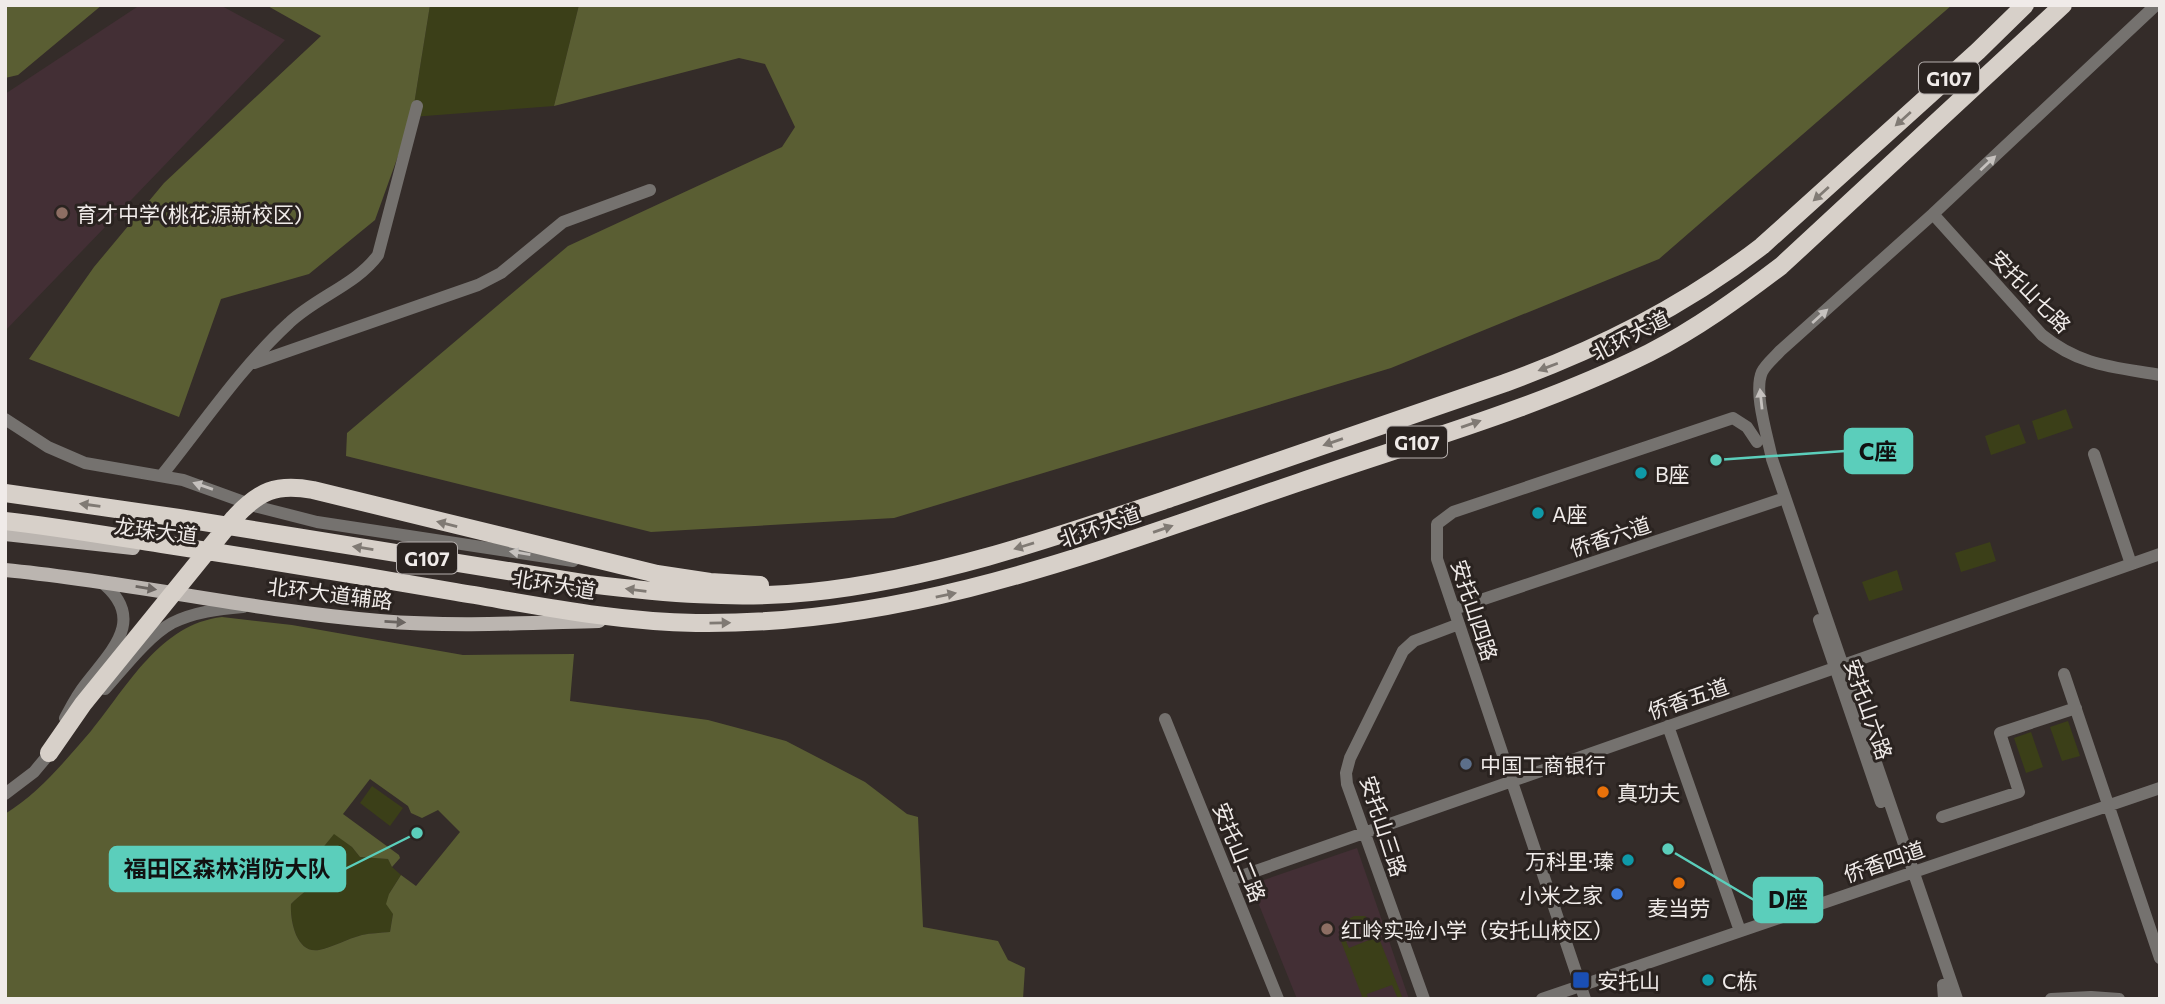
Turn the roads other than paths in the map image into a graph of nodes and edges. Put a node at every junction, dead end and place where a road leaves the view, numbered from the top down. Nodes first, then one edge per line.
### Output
1 (2025, 5) edge
2 (2063, 5) edge
3 (2156, 5) edge
4 (417, 106) dead end
5 (650, 190) dead end
6 (1933, 214) junction
7 (250, 364) junction
8 (2160, 375) edge
9 (5, 419) edge
10 (1763, 440) junction
11 (2094, 454) dead end
12 (162, 475) junction
13 (5, 494) edge
14 (1779, 500) junction
15 (5, 521) edge
16 (5, 534) edge
17 (2160, 554) edge
18 (2131, 564) junction
19 (612, 565) junction
20 (302, 566) junction
21 (5, 570) edge
22 (99, 581) junction
23 (851, 587) junction
24 (257, 605) junction
25 (1454, 609) junction
26 (652, 621) junction
27 (1459, 624) junction
28 (1838, 665) junction
29 (2064, 674) dead end
30 (2076, 708) junction
31 (1166, 719) dead end
32 (1668, 726) junction
33 (49, 753) junction
34 (1511, 780) junction
35 (2160, 788) edge
36 (5, 794) edge
37 (2109, 805) junction
38 (1942, 817) dead end
39 (1365, 833) junction
40 (1909, 873) junction
41 (1230, 880) junction
42 (1740, 931) junction
43 (2160, 958) edge
44 (1946, 980) junction
45 (1580, 985) junction
46 (1278, 999) edge
47 (1424, 999) edge
48 (1542, 999) edge
49 (1585, 999) edge
50 (1946, 999) edge
51 (1957, 999) edge
52 (1966, 999) edge
53 (2051, 999) edge
54 (2119, 999) edge

1 -> 23 highway, 北环大道 / G107
26 -> 2 highway, 北环大道 / G107
6 -> 3 street
4 - 7 street
5 - 7 street
6 - 8 street, 安托山七路
10 -> 6 street, 安托山六路
7 - 12 street
9 - 12 street
10 - 14 street, 安托山六路
10 - 25 street, 安托山四路
10 - 28 street, 安托山六路
11 - 18 street
19 -> 12 street
23 -> 13 highway, 北环大道 / G107
14 - 25 street, 侨香六道
14 - 28 street, 安托山六路
15 - 20 highway, 北环大道 / G107
16 - 20 main road, 龙珠大道
17 - 18 street, 侨香五道
18 - 28 street, 侨香五道
19 - 23 highway
19 -> 33 highway
20 - 26 highway, 北环大道 / G107
21 - 22 main road, 北环大道辅路
22 -> 24 main road, 北环大道辅路
22 - 33 street
24 -> 26 main road, 北环大道辅路
24 - 33 street
25 - 27 street, 安托山四路
27 - 34 street, 安托山四路
27 - 39 street, 安托山三路
28 - 32 street, 侨香五道
28 - 40 street, 安托山六路
29 - 30 street
30 - 37 street
30 - 38 street
31 - 41 street, 安托山二路
32 - 34 street, 侨香五道
32 - 42 street
33 - 36 street
34 - 39 street, 侨香五道
34 - 45 street, 安托山四路
35 - 37 street, 侨香四道
37 - 40 street, 侨香四道
37 - 43 street
39 - 41 street, 侨香五道
39 - 47 street, 安托山三路
40 - 42 street, 侨香四道
40 - 44 street, 安托山六路
41 - 46 street, 安托山二路
42 - 45 street, 侨香四道
44 - 50 street, 安托山六路
44 - 51 street, 安托山六路
44 - 52 street
45 - 48 street, 侨香四道
45 - 49 street, 安托山四路
53 - 54 street

